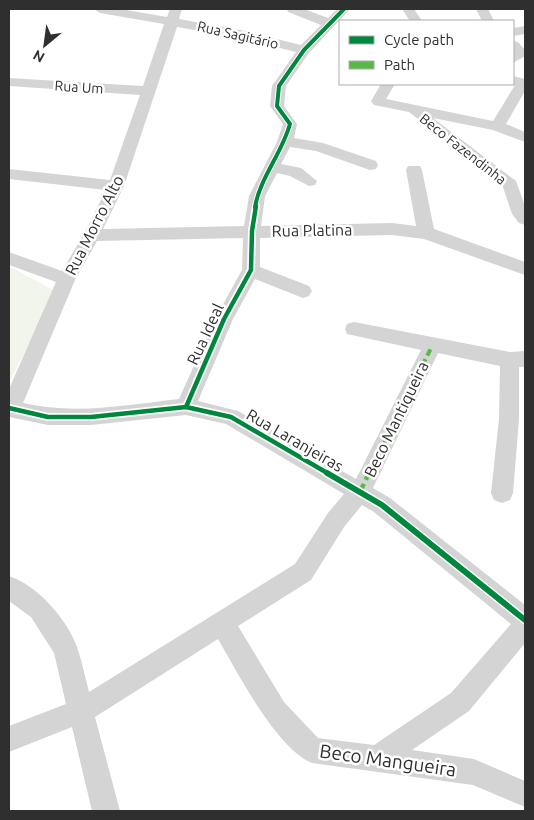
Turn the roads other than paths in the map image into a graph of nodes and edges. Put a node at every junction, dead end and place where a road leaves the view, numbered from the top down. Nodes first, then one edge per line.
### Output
1 (100, 9) edge
2 (293, 9) edge
3 (344, 9) edge
4 (408, 9) edge
5 (174, 15) edge
6 (415, 20) edge
7 (330, 23) junction
8 (514, 46) edge
9 (304, 50) junction
10 (514, 58) edge
11 (514, 80) edge
12 (9, 82) edge
13 (387, 85) edge
14 (148, 91) junction
15 (411, 108) junction
16 (497, 126) junction
17 (525, 137) edge
18 (285, 142) junction
19 (370, 165) dead end
20 (272, 167) junction
21 (414, 170) dead end
22 (9, 174) edge
23 (309, 181) dead end
24 (116, 186) junction
25 (525, 219) edge
26 (252, 230) junction
27 (426, 233) junction
28 (92, 235) junction
29 (9, 258) edge
30 (525, 268) edge
31 (251, 270) junction
32 (66, 279) junction
33 (304, 291) dead end
34 (354, 329) dead end
35 (432, 346) junction
36 (518, 360) edge
37 (186, 407) junction
38 (9, 408) edge
39 (517, 421) edge
40 (360, 492) junction
41 (502, 493) dead end
42 (9, 587) edge
43 (525, 620) edge
44 (222, 623) junction
45 (525, 625) edge
46 (81, 711) junction
47 (9, 739) edge
48 (378, 758) junction
49 (525, 794) edge
50 (106, 811) edge

1 - 5 street, Rua Sagitário
2 - 7 street
3 - 7 street, Rua Ideal
4 - 6 street
5 - 9 street, Rua Sagitário
5 - 14 street, Rua Morro Alto
7 - 9 street, Rua Ideal
8 - 10 street
9 - 18 street, Rua Ideal
11 - 16 street
12 - 14 street, Rua Um
13 - 15 street
14 - 24 street, Rua Morro Alto
15 - 16 street
15 - 25 street, Beco Fazendinha
16 - 17 street
18 - 19 street
18 - 20 street, Rua Ideal
20 - 23 street
20 - 26 street, Rua Ideal
21 - 27 street
22 - 24 street
24 - 28 street, Rua Morro Alto
26 - 27 street, Rua Platina
26 - 28 street, Rua Platina
26 - 31 street, Rua Ideal
27 - 30 street, Rua Platina
28 - 32 street, Rua Morro Alto
29 - 32 street
31 - 33 street
31 - 37 street, Rua Ideal
32 - 38 street, Rua Morro Alto
34 - 35 street
35 - 36 street
35 - 40 street, Beco Mantiqueira
36 - 39 street
37 - 38 street, Rua Laranjeiras
37 - 40 street, Rua Laranjeiras
39 - 41 street
40 - 43 street, Rua Laranjeiras
40 - 44 street
42 - 46 street
44 - 46 street
44 - 48 street, Beco Mangueira
45 - 48 street
46 - 47 street
46 - 50 street
48 - 49 street, Beco Mangueira

